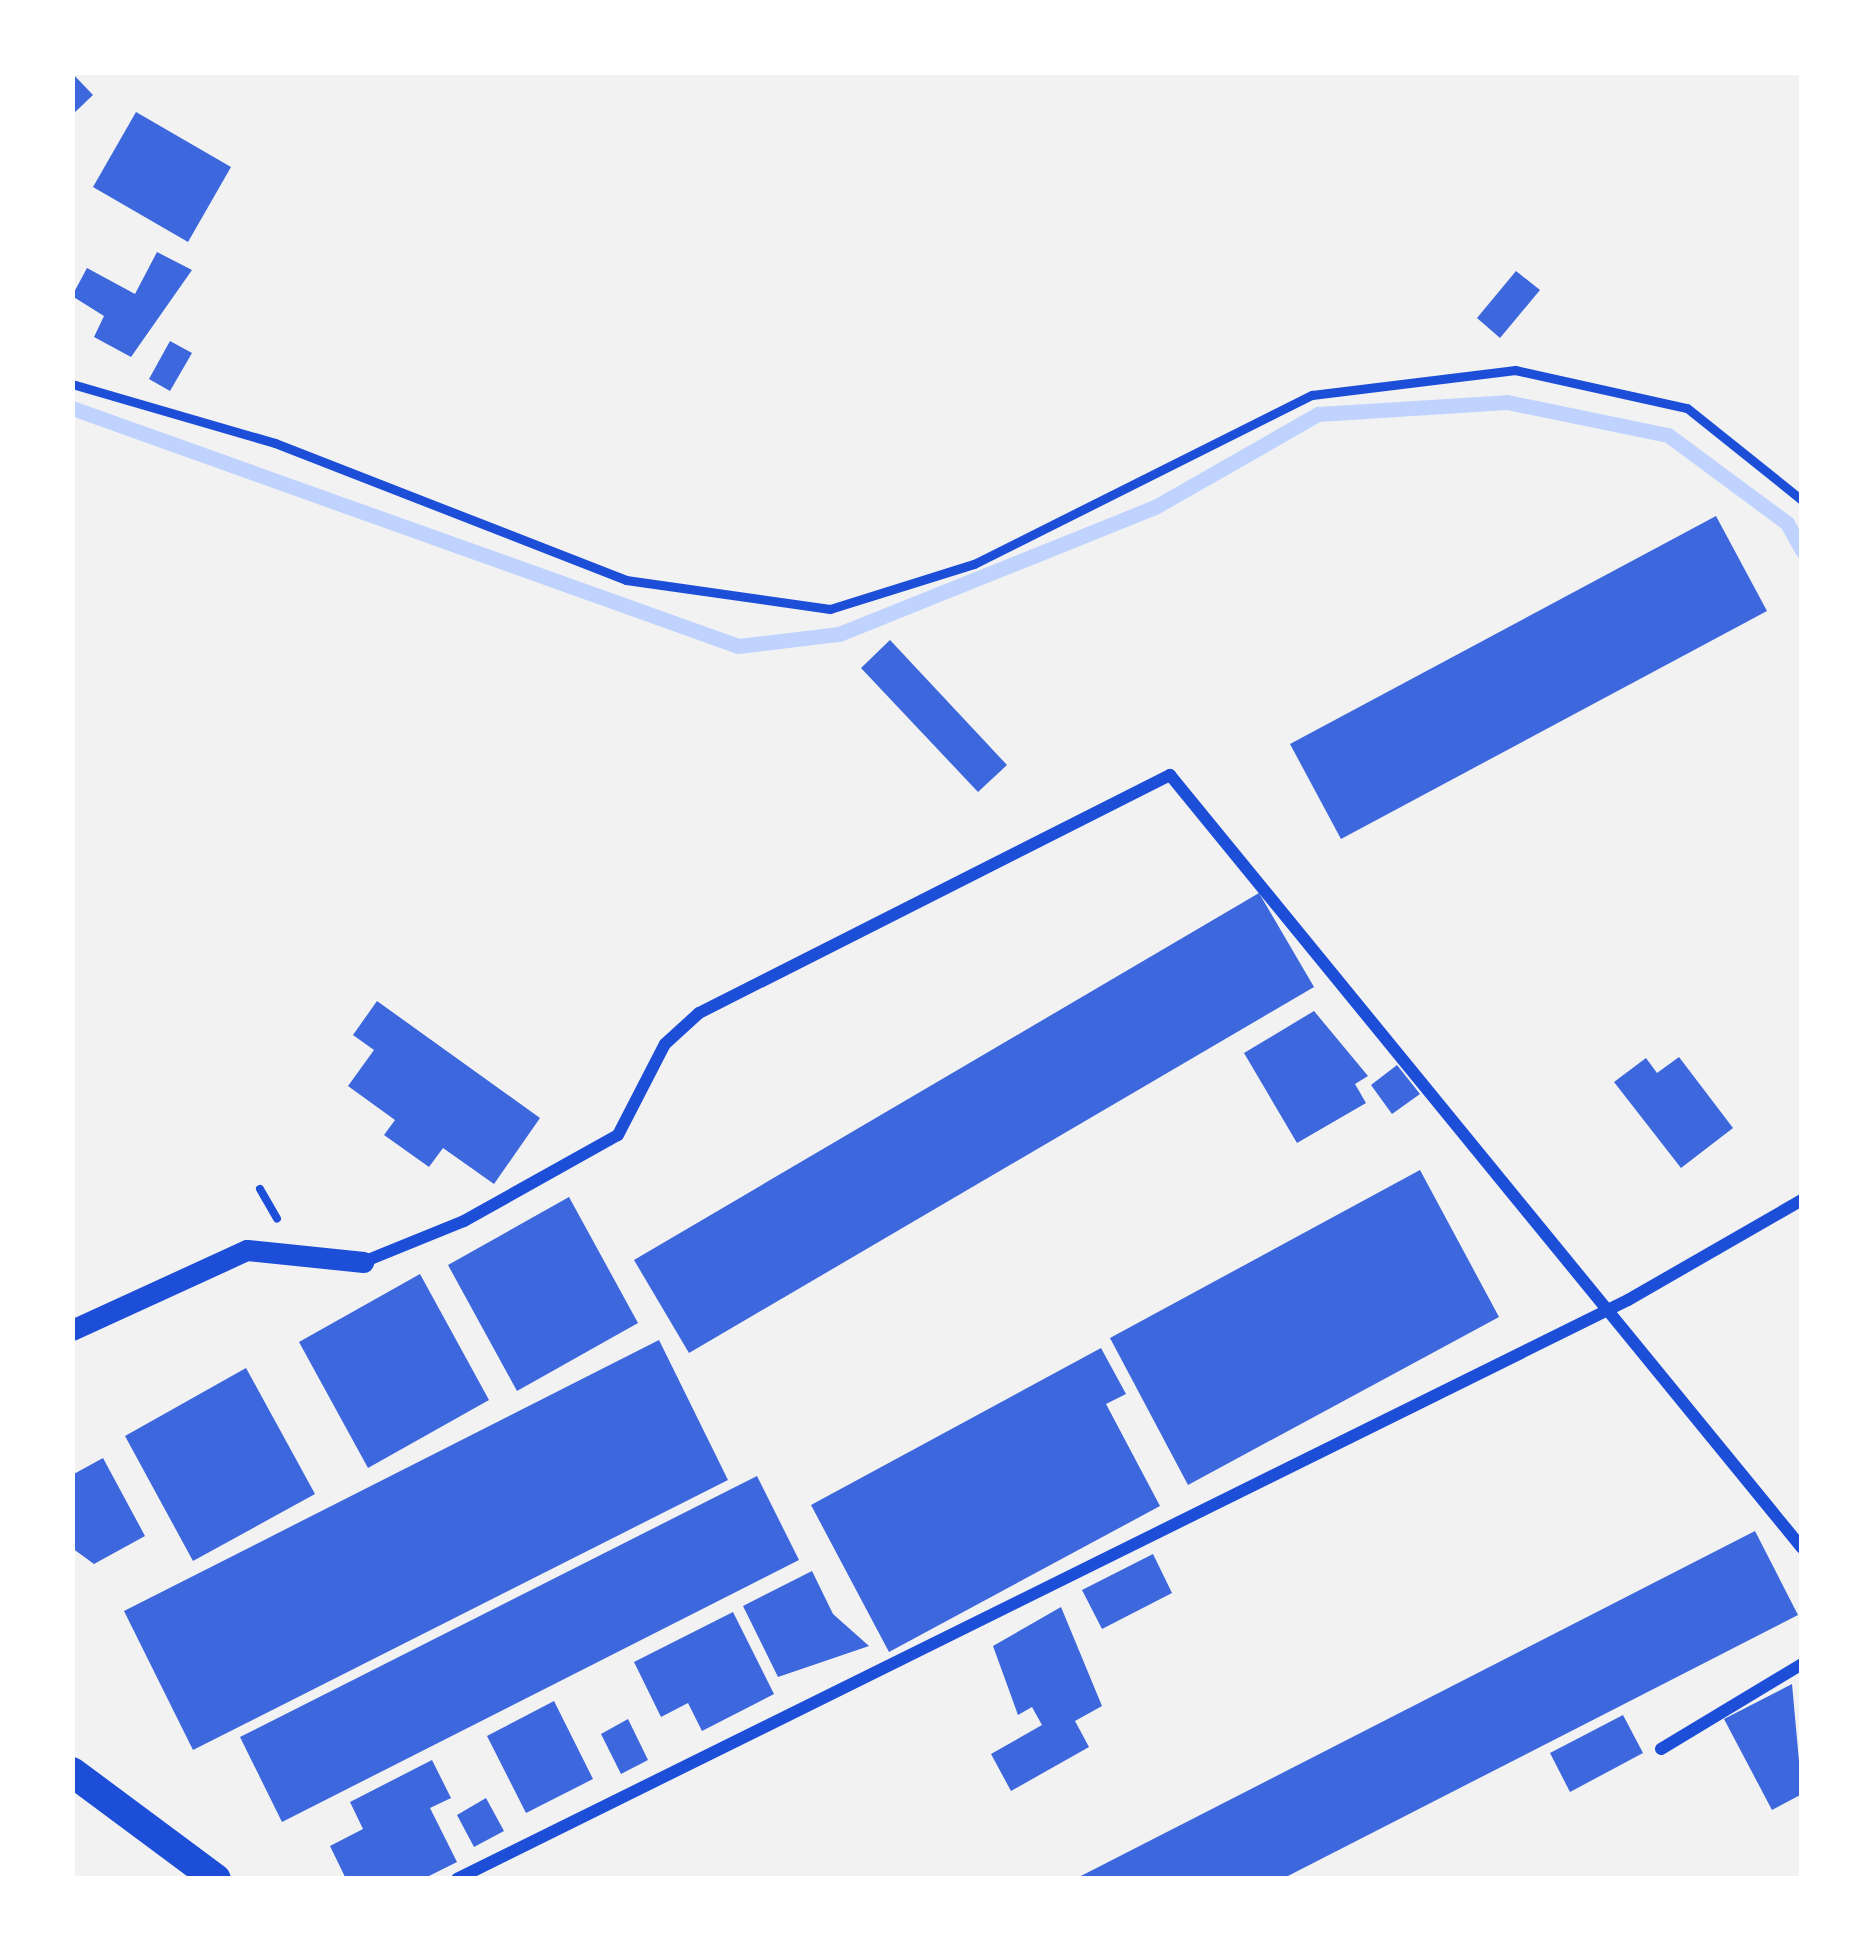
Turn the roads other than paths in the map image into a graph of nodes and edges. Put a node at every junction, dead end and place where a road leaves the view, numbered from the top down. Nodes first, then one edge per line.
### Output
1 (72, 384) edge
2 (1802, 500) edge
3 (1802, 1200) edge
4 (363, 1262) joint
5 (1612, 1307) junction
6 (72, 1330) edge
7 (1802, 1548) edge
8 (1802, 1664) edge
9 (1661, 1749) dead end
10 (72, 1772) edge
11 (216, 1879) edge
12 (457, 1879) edge

1 - 2 lane
3 - 5 street
4 - 5 street
4 - 6 street
5 - 7 street
5 - 12 street
8 - 9 street
10 - 11 main road

